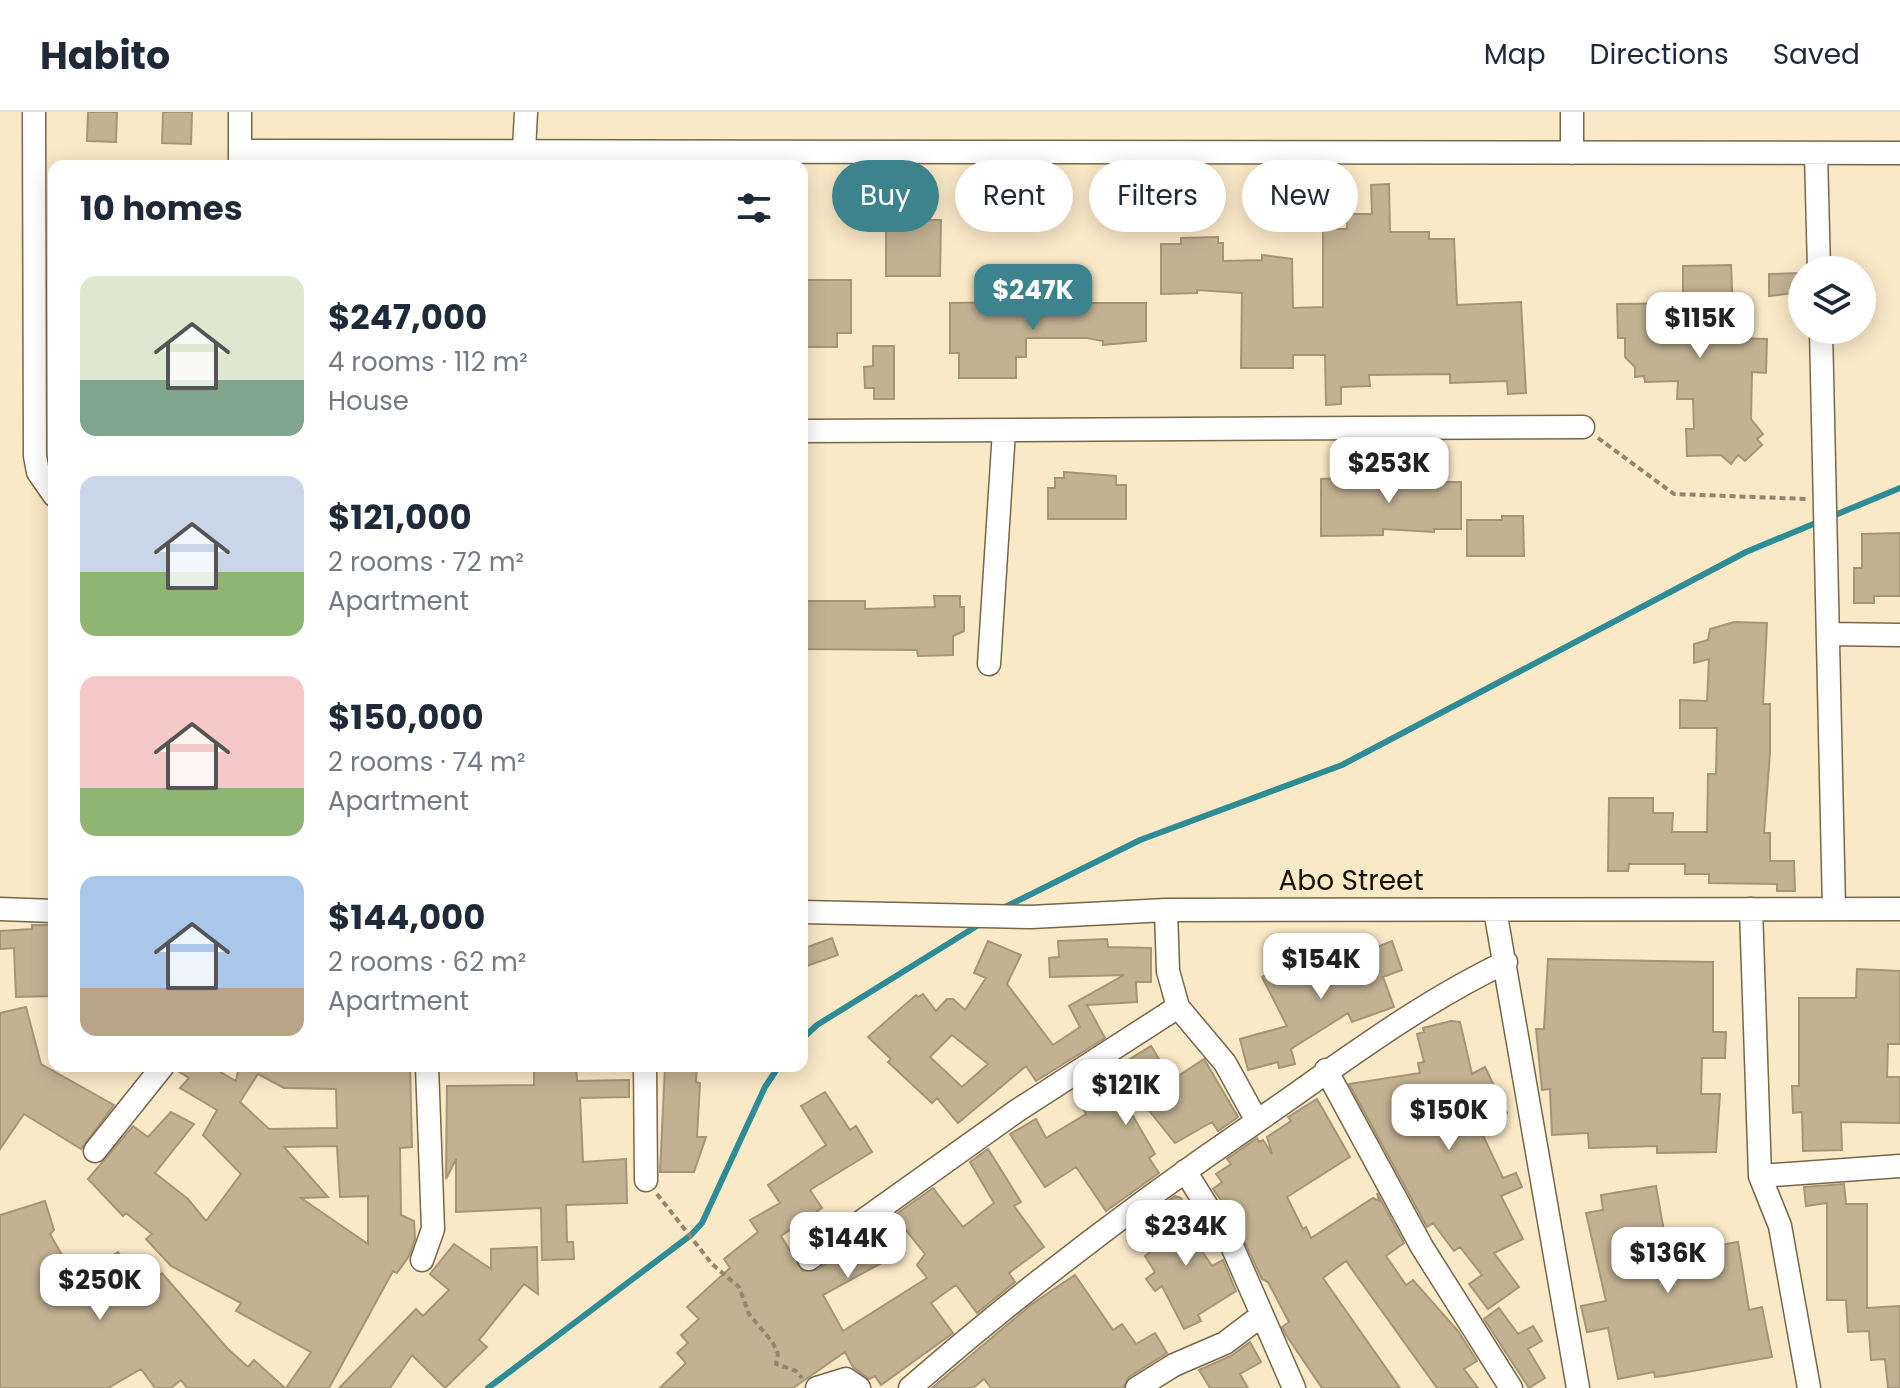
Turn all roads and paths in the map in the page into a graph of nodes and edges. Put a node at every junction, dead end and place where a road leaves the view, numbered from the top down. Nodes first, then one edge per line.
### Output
1 (34, 112) edge
2 (240, 112) edge
3 (526, 112) edge
4 (1572, 112) edge
5 (524, 150) junction
6 (1572, 153) junction
7 (1816, 153) junction
8 (1900, 153) edge
9 (719, 157) edge
10 (240, 158) edge
11 (1819, 256) edge
12 (1821, 344) edge
13 (1583, 427) joint
14 (808, 431) edge
15 (1004, 431) junction
16 (48, 486) edge
17 (1827, 500) junction
18 (1829, 634) junction
19 (1900, 635) edge
20 (989, 664) dead end
21 (0, 909) edge
22 (1751, 909) junction
23 (1834, 909) junction
24 (1900, 909) edge
25 (1166, 910) junction
26 (1495, 910) junction
27 (48, 911) edge
28 (808, 912) edge
29 (1506, 962) junction
30 (1178, 1007) junction
31 (1326, 1070) junction
32 (158, 1072) edge
33 (427, 1072) edge
34 (645, 1072) edge
35 (1257, 1121) junction
36 (95, 1151) dead end
37 (1900, 1166) edge
38 (1185, 1171) junction
39 (1760, 1176) junction
40 (646, 1180) joint
41 (809, 1259) dead end
42 (422, 1260) dead end
43 (1262, 1315) junction
44 (805, 1388) edge
45 (817, 1388) edge
46 (859, 1388) edge
47 (910, 1388) edge
48 (1137, 1388) edge
49 (1294, 1388) edge
50 (1511, 1388) edge
51 (1578, 1388) edge
52 (1809, 1388) edge

1 - 16 street
2 - 10 street
3 - 5 street
4 - 6 street
5 - 9 street
5 - 10 street
6 - 7 street
6 - 9 street
7 - 8 street
7 - 11 street
12 - 17 street
13 - 15 street
13 - 17 path
14 - 15 street
15 - 20 street
17 - 18 street
18 - 19 street
18 - 23 street
21 - 27 street
22 - 23 street, Abo Street
22 - 26 street, Abo Street
22 - 39 street
23 - 24 street, Abo Street
25 - 26 street, Abo Street
25 - 28 street, Abo Street
25 - 30 street
26 - 29 street
29 - 31 street
29 - 51 street
30 - 35 street
30 - 41 street
31 - 35 street
31 - 50 street
32 - 36 street
33 - 42 street
34 - 40 street
35 - 38 street
37 - 39 street
38 - 43 street
38 - 47 street
39 - 52 street
40 - 44 path
43 - 48 street
43 - 49 street
45 - 46 street

